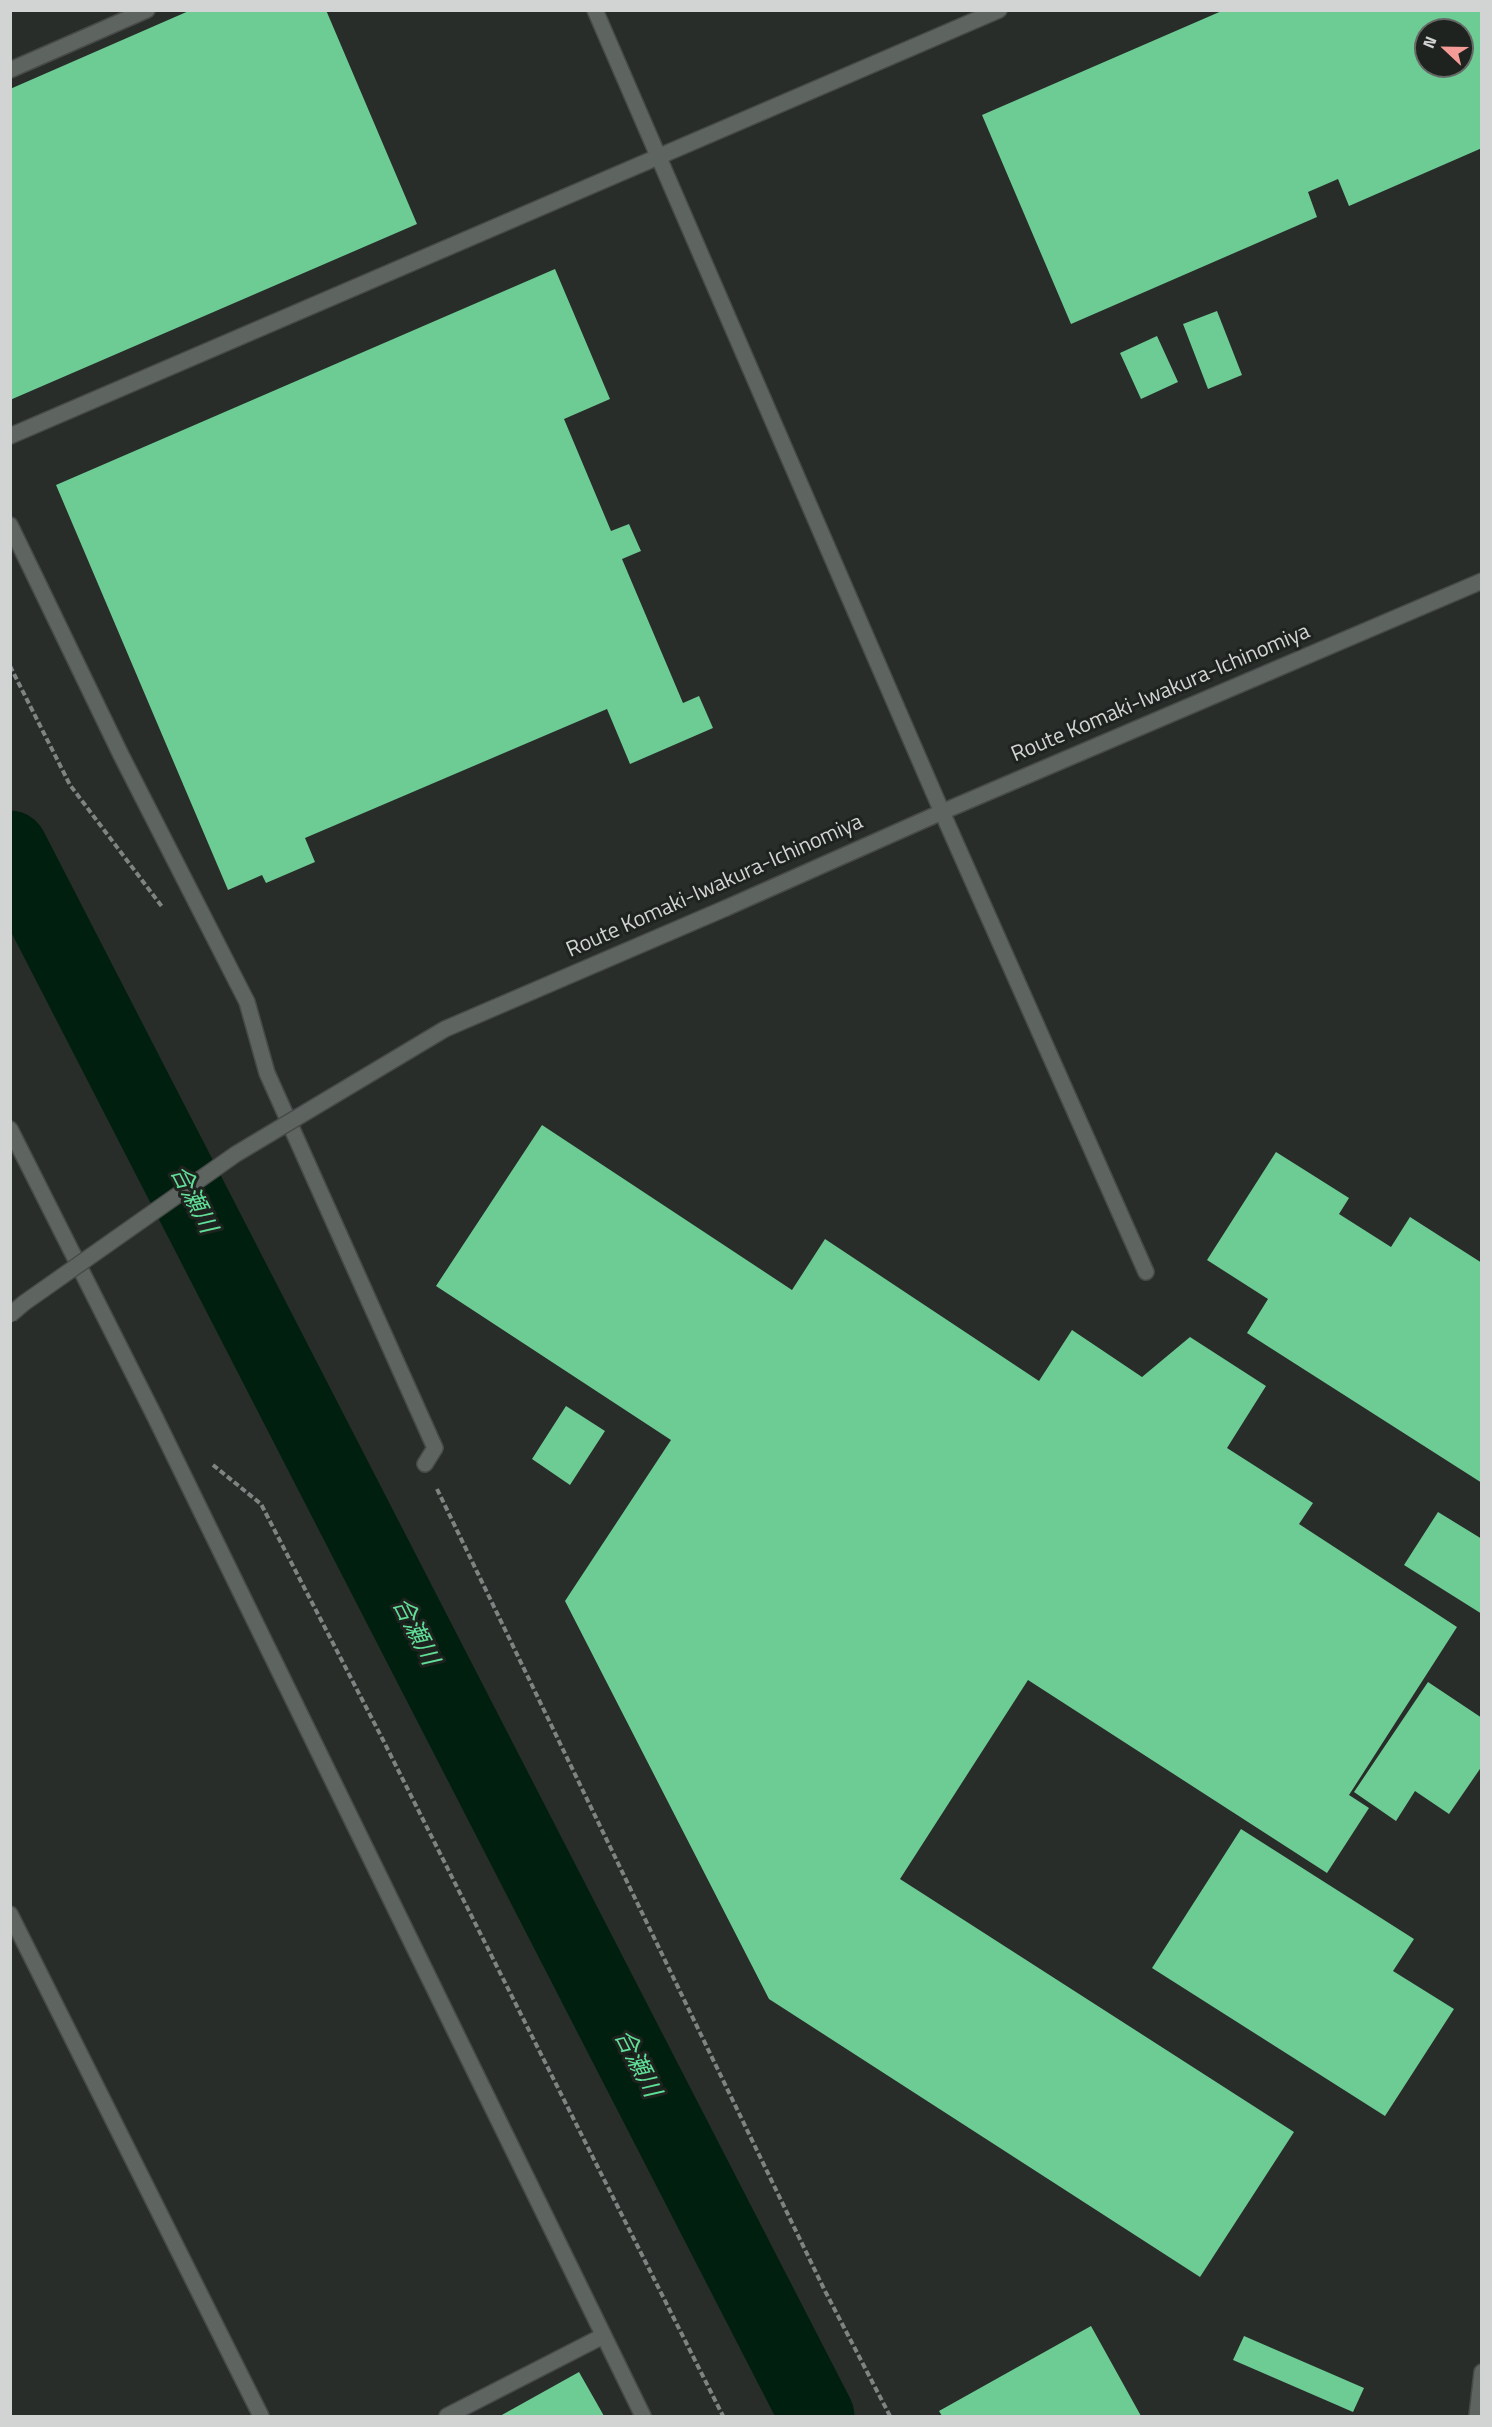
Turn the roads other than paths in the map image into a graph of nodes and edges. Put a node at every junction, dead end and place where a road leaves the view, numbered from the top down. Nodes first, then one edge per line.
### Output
1 (147, 10) edge
2 (595, 10) edge
3 (999, 10) edge
4 (10, 70) edge
5 (660, 158) junction
6 (10, 436) edge
7 (10, 525) edge
8 (1482, 581) edge
9 (942, 812) junction
10 (10, 1129) edge
11 (1146, 1272) dead end
12 (10, 1315) edge
13 (424, 1464) road end
14 (10, 1914) edge
15 (603, 2336) junction
16 (1482, 2372) edge
17 (261, 2416) edge
18 (447, 2416) edge
19 (643, 2416) edge
20 (1477, 2416) edge

1 - 4 street
2 - 5 street
3 - 5 street
5 - 6 street
5 - 9 street
7 - 13 street
8 - 9 street, Route Komaki-Iwakura-Ichinomiya
9 - 11 street
9 - 12 street, Route Komaki-Iwakura-Ichinomiya, bridge
10 - 15 street
14 - 17 street
15 - 18 street
15 - 19 street
16 - 20 street

